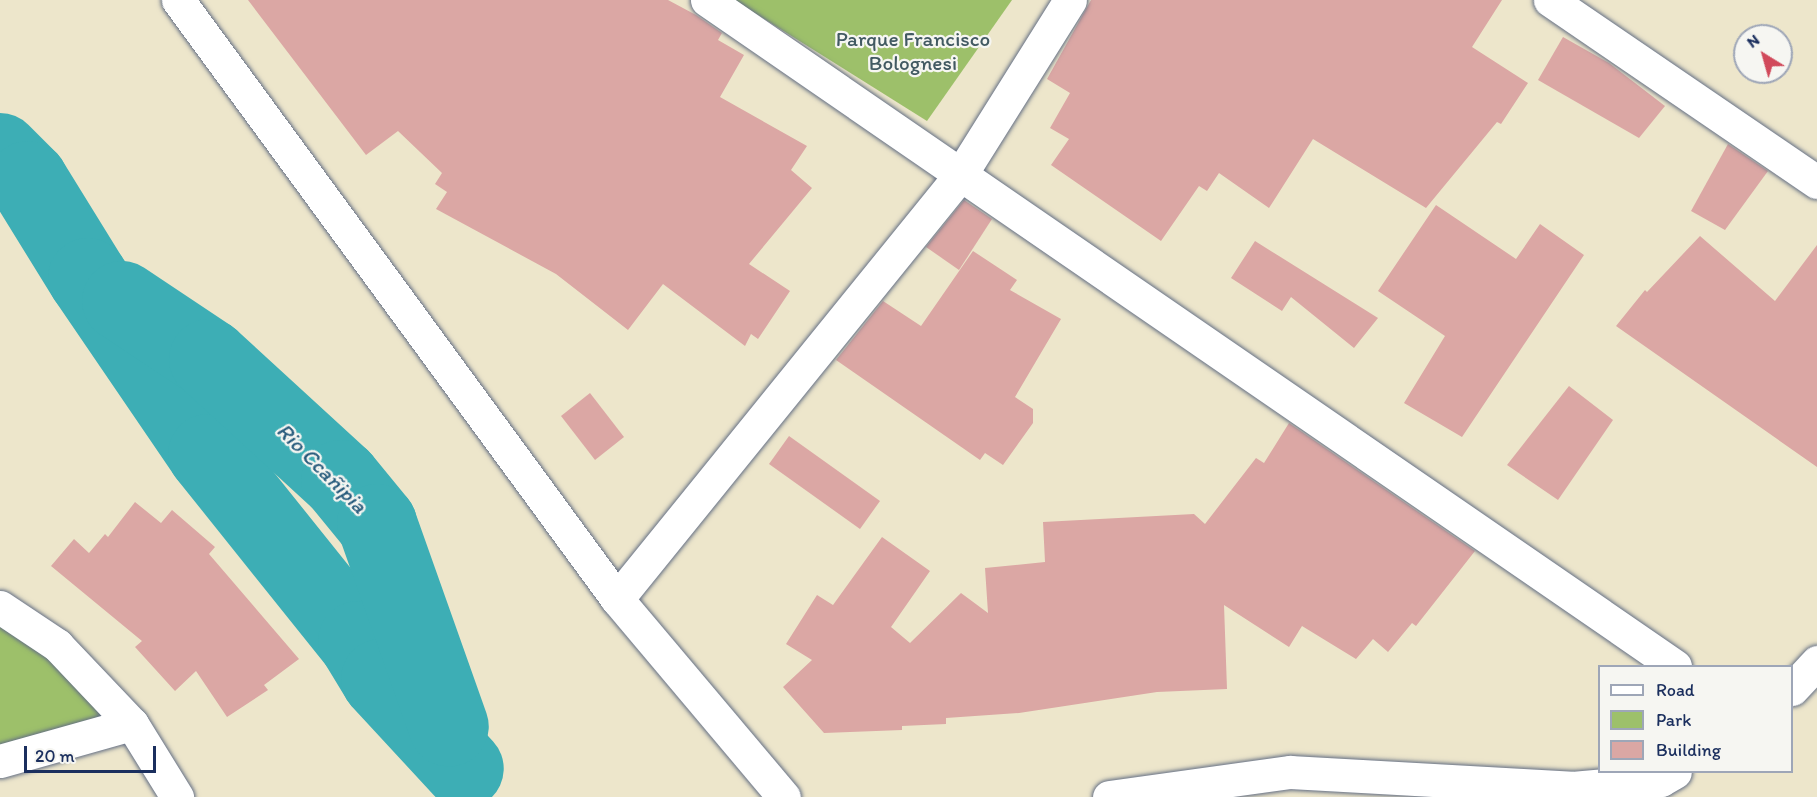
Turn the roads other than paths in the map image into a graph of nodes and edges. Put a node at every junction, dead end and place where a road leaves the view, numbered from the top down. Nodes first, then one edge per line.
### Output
1 (178, 0) edge
2 (707, 0) edge
3 (1070, 0) edge
4 (1550, 0) edge
5 (961, 174) junction
6 (1817, 182) edge
7 (617, 599) junction
8 (0, 607) edge
9 (1817, 662) edge
10 (1674, 665) edge
11 (1793, 687) edge
12 (132, 724) junction
13 (0, 761) edge
14 (1664, 783) edge
15 (1162, 793) edge
16 (177, 797) edge
17 (784, 797) edge
18 (1109, 797) edge

1 - 7 street
2 - 5 street
3 - 5 street
4 - 6 street
5 - 7 street
5 - 10 street
7 - 17 street
8 - 12 street
9 - 11 street
12 - 13 street
12 - 16 street
14 - 15 street
15 - 18 street

